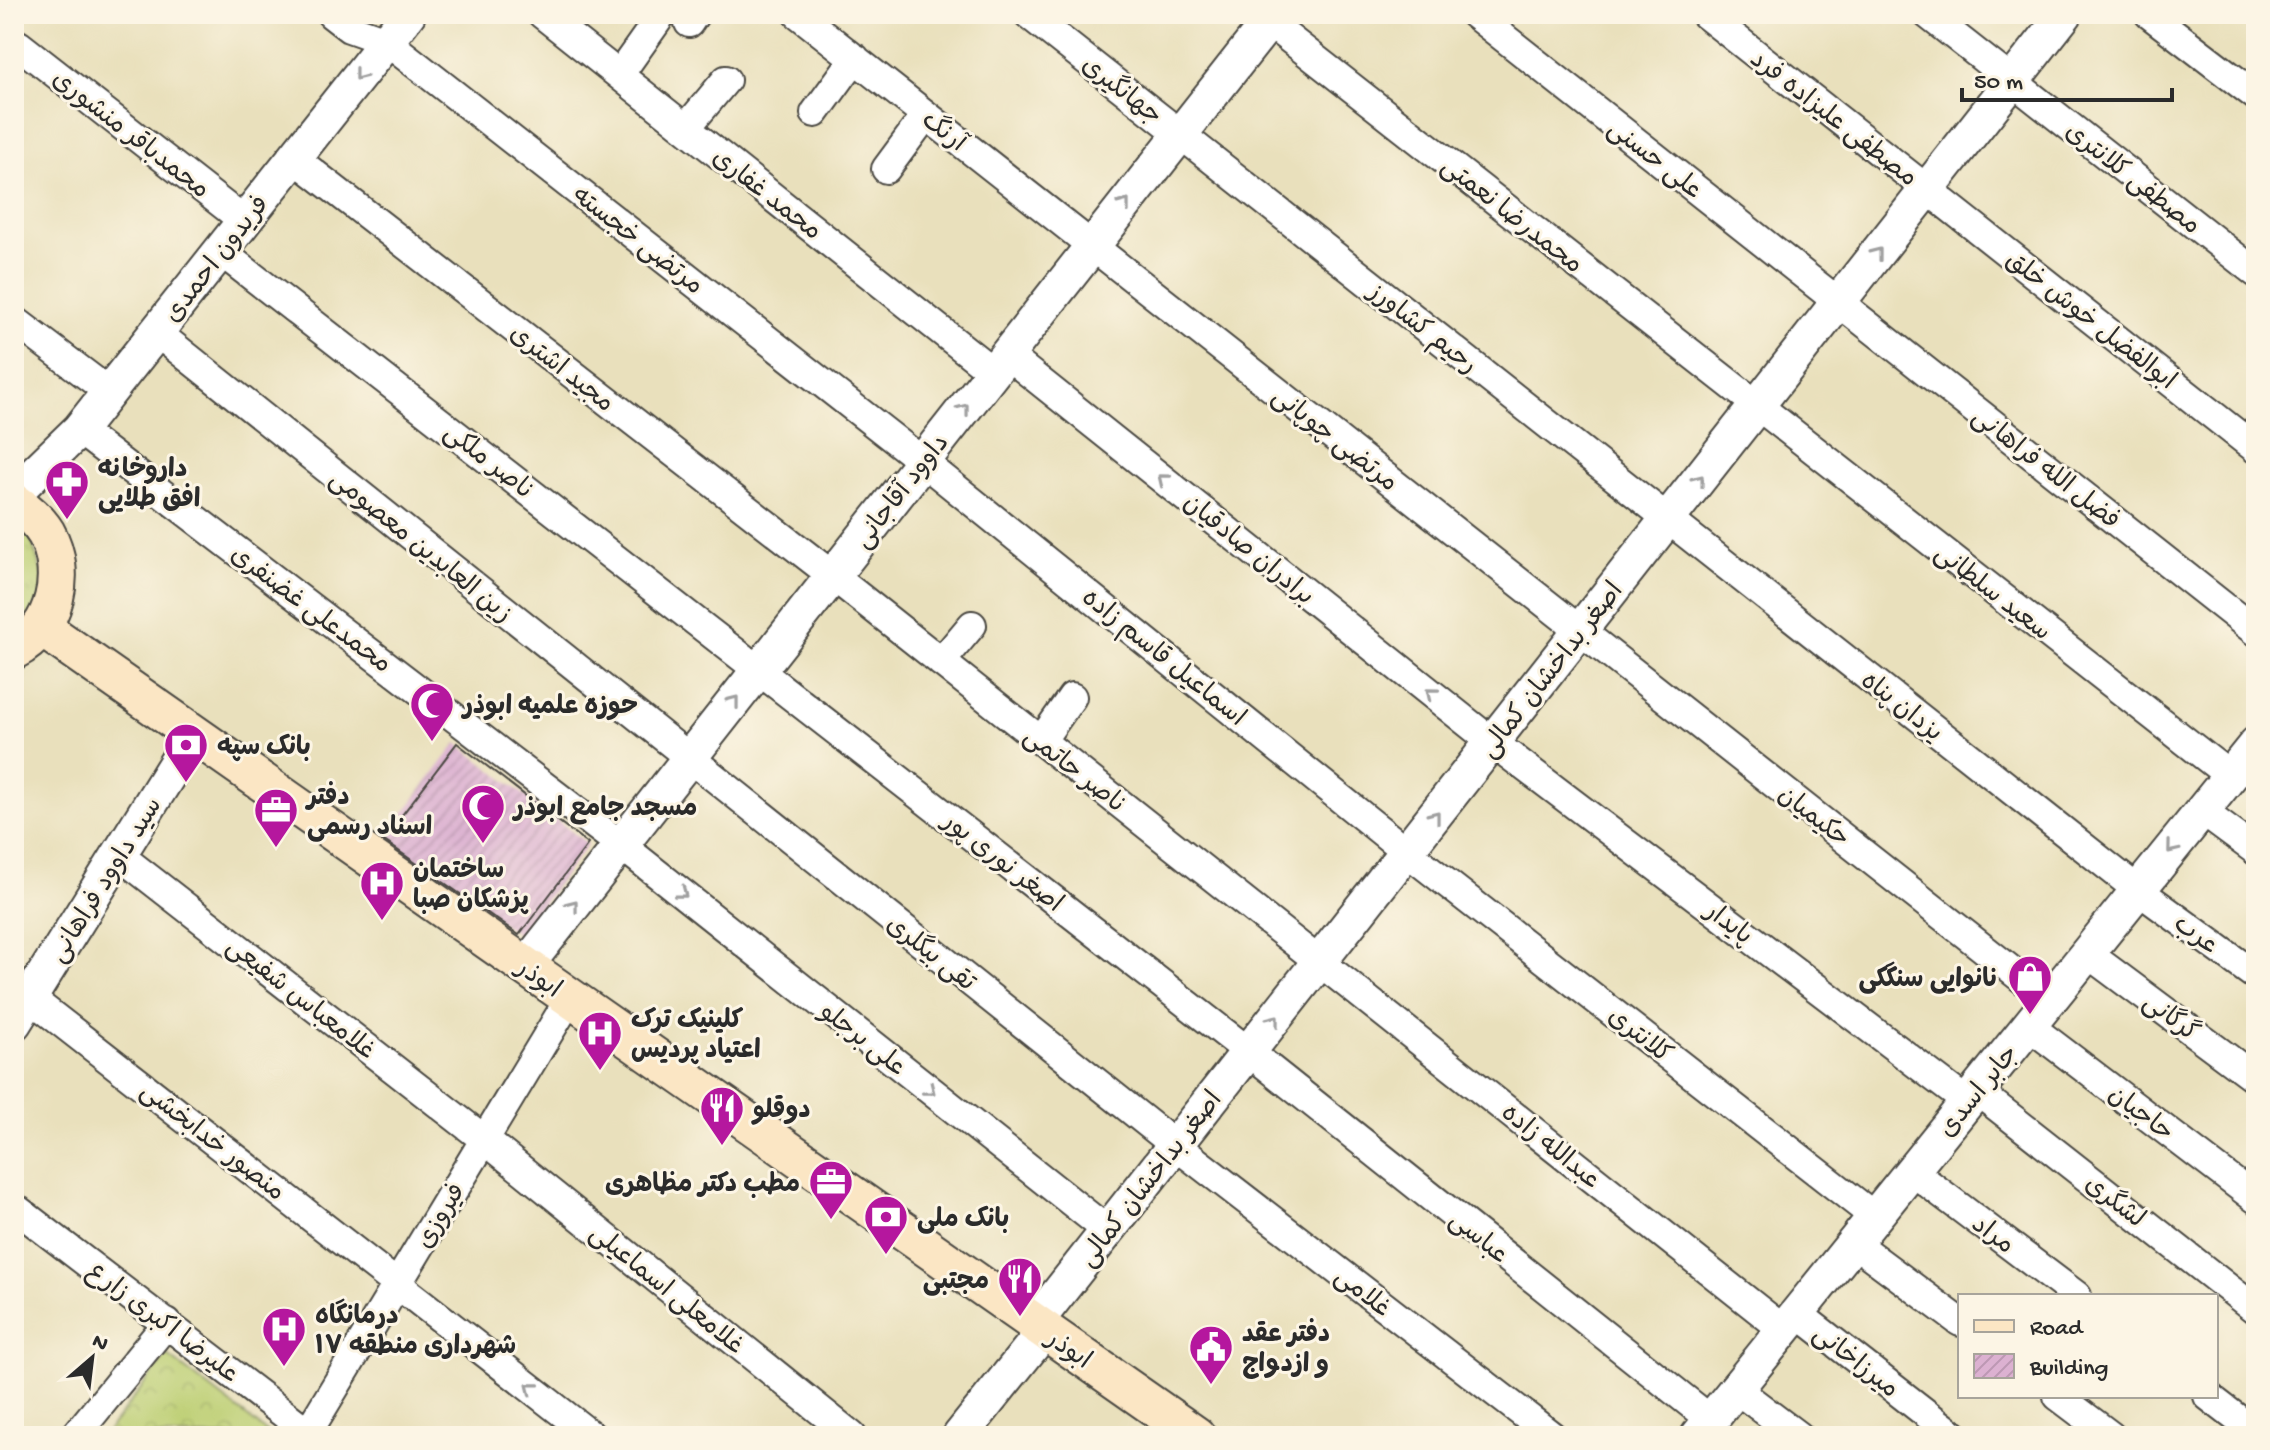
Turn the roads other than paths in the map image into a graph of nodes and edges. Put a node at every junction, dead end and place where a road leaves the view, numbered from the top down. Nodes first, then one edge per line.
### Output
1 (408, 14) edge
2 (798, 14) edge
3 (1028, 14) edge
4 (1474, 14) edge
5 (1705, 14) edge
6 (1927, 14) edge
7 (2065, 14) edge
8 (2149, 14) edge
9 (1267, 17) edge
10 (560, 20) edge
11 (658, 20) dead end
12 (340, 21) edge
13 (386, 41) junction
14 (19, 45) dead end
15 (855, 58) junction
16 (619, 75) junction
17 (726, 80) dead end
18 (2012, 81) junction
19 (2256, 96) edge
20 (815, 113) dead end
21 (926, 115) junction
22 (686, 128) junction
23 (1180, 134) junction
24 (294, 158) junction
25 (886, 169) dead end
26 (1927, 189) junction
27 (244, 221) junction
28 (1093, 246) junction
29 (220, 251) junction
30 (2256, 273) edge
31 (1839, 302) junction
32 (14, 320) edge
33 (156, 332) junction
34 (1000, 363) junction
35 (109, 392) junction
36 (1757, 406) junction
37 (79, 430) junction
38 (2256, 449) edge
39 (922, 461) junction
40 (14, 493) edge
41 (14, 502) edge
42 (1668, 519) junction
43 (833, 576) junction
44 (972, 625) dead end
45 (1580, 630) junction
46 (2256, 632) edge
47 (27, 638) edge
48 (941, 662) junction
49 (759, 669) junction
50 (1072, 697) dead end
51 (194, 734) junction
52 (1041, 741) junction
53 (1492, 742) junction
54 (2256, 744) edge
55 (689, 759) junction
56 (2230, 776) junction
57 (2202, 811) junction
58 (621, 845) junction
59 (2256, 851) edge
60 (1407, 852) junction
61 (119, 855) junction
62 (2138, 890) junction
63 (2087, 953) junction
64 (1320, 961) junction
65 (525, 967) junction
66 (2256, 976) edge
67 (570, 998) junction
68 (22, 1010) edge
69 (2039, 1013) junction
70 (1249, 1052) junction
71 (2256, 1079) edge
72 (1972, 1096) junction
73 (485, 1140) junction
74 (1175, 1145) junction
75 (1912, 1171) junction
76 (2256, 1199) edge
77 (14, 1207) edge
78 (1865, 1230) junction
79 (1108, 1231) junction
80 (398, 1283) junction
81 (2074, 1294) edge
82 (2256, 1310) edge
83 (1958, 1320) edge
84 (1791, 1322) junction
85 (167, 1323) junction
86 (1040, 1327) junction
87 (1736, 1389) junction
88 (2061, 1398) edge
89 (2211, 1398) edge
90 (1705, 1428) edge
91 (2256, 1433) edge
92 (311, 1434) edge
93 (75, 1436) edge
94 (592, 1436) edge
95 (852, 1436) edge
96 (960, 1436) edge
97 (1196, 1436) edge
98 (1552, 1436) edge
99 (1798, 1436) edge
100 (1955, 1436) edge
101 (2111, 1436) edge

1 - 13 street, فریدون احمدی
2 - 15 street, آرنگ
3 - 23 street, جهانگیری
4 - 31 street, علی حسنی
5 - 26 street, مصطفی علیزاده فرد
6 - 18 street, مصطفی کلانتری
7 - 18 street, اصغر بداخشان کمالی
8 - 19 street
9 - 23 street, داوود آقاجانی
9 - 36 street, محمدرضا نعمتی
10 - 16 street, محمد غفاری
11 - 16 street
12 - 13 street, مرتضی خجسته
13 -> 24 street, فریدون احمدی
13 - 39 street, مرتضی خجسته
14 - 27 street, محمدباقر منشوری
15 - 20 street
15 - 21 street, آرنگ
16 - 22 street, محمد غفاری
17 - 22 street
18 - 26 street, اصغر بداخشان کمالی
18 - 30 street, مصطفی کلانتری
21 - 25 street
21 - 28 street, آرنگ
22 - 34 street, محمد غفاری
28 -> 23 street, داوود آقاجانی
23 - 42 street, رحیم کشاورز
24 - 27 street, فریدون احمدی
24 - 43 street, مجید اشتری
31 -> 26 street, اصغر بداخشان کمالی
26 - 38 street, ابوالفضل خوش خلق
27 - 29 street, فریدون احمدی
28 - 34 street, داوود آقاجانی
28 - 45 street, مرتضی چوپانی
29 - 33 street, فریدون احمدی
29 - 49 street, ناصر ملکی
31 - 36 street, اصغر بداخشان کمالی
31 - 46 street, فضل الله فراهانی
32 - 35 street
33 - 35 street, فریدون احمدی
33 - 55 street, زین العابدین معصومی
39 -> 34 street, داوود آقاجانی
53 -> 34 street, برادران صادقیان
35 - 37 street, فریدون احمدی
42 -> 36 street, اصغر بداخشان کمالی
36 - 56 street, سعید سلطانی
37 - 40 street, فریدون احمدی
37 - 58 street, محمدعلی غضنفری
39 - 43 street, داوود آقاجانی
39 - 60 street, اسماعیل قاسم زاده
41 - 47 main road
42 - 45 street, اصغر بداخشان کمالی
42 - 62 street, یزدان پناه
43 - 48 street, ناصر حاتمی
43 - 49 street, داوود آقاجانی
44 - 48 street
45 - 53 street, اصغر بداخشان کمالی
45 - 69 street, حکیمیان
47 - 51 main road, ابوذر
48 - 52 street, ناصر حاتمی
55 -> 49 street, داوود آقاجانی
49 - 70 street, اصغر نوری پور
50 - 52 street
51 - 61 street, سید داوود فراهانی
51 - 65 main road, ابوذر
52 - 64 street, ناصر حاتمی
60 -> 53 street, اصغر بداخشان کمالی
53 - 72 street, پایدار
54 - 56 street, جابر اسدی
55 - 58 street, داوود آقاجانی
55 - 74 street, تقی بیگلری
56 - 57 street, جابر اسدی
57 - 59 street
57 -> 62 street, جابر اسدی
65 -> 58 street, داوود آقاجانی
58 -> 79 street, علی برجلو
60 - 64 street, اصغر بداخشان کمالی
60 - 78 street, کلانتری
61 - 68 street, سید داوود فراهانی
61 - 73 street, غلامعباس شفیعی
62 - 63 street, جابر اسدی
62 - 66 street, عرب
63 - 69 street, جابر اسدی
63 - 71 street, گرگانی
70 -> 64 street, اصغر بداخشان کمالی
64 - 84 street, عبدالله زاده
65 - 67 main road, ابوذر
67 - 73 street, فیروزی
67 - 86 main road, ابوذر
68 - 80 street, منصور خدابخشی
69 - 72 street, جابر اسدی
69 - 76 street, حاجیان
70 - 74 street, اصغر بداخشان کمالی
70 - 90 street, عباسی
72 - 75 street, جابر اسدی
72 - 82 street, لشگری
73 - 80 street, فیروزی
73 - 95 street, غلامعلی اسماعیلی
74 - 79 street, اصغر بداخشان کمالی
74 - 98 street, غلامی
75 - 78 street, جابر اسدی
75 - 81 street, مراد
77 - 85 street, علیرضا اکبری زارع
78 - 83 street, کلانتری
78 - 84 street, جابر اسدی
79 - 86 street, اصغر بداخشان کمالی
80 - 92 street, فیروزی
94 -> 80 street, منصور خدابخشی
84 - 87 street, جابر اسدی
84 - 100 street, میرزاخانی
85 - 92 street, علیرضا اکبری زارع
85 - 93 street
86 - 96 street, اصغر بداخشان کمالی
86 - 97 main road, ابوذر
87 - 90 street, جابر اسدی
87 - 99 street
88 - 101 street
89 - 91 street

